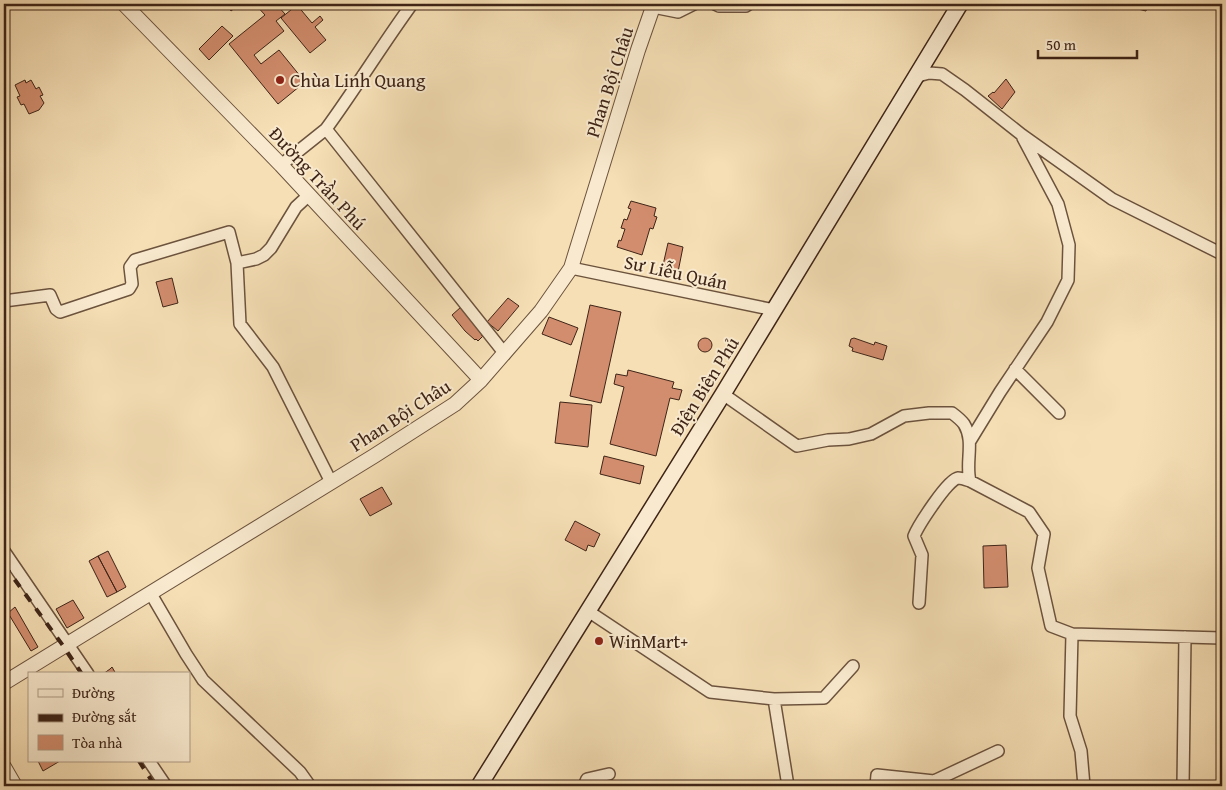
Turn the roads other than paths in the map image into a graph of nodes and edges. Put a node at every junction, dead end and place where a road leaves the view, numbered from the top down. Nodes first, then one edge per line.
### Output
1 (124, 4) edge
2 (412, 4) edge
3 (694, 4) edge
4 (715, 4) edge
5 (749, 4) edge
6 (960, 4) edge
7 (654, 5) edge
8 (914, 77) junction
9 (326, 129) junction
10 (1022, 135) junction
11 (281, 165) junction
12 (309, 195) junction
13 (1222, 254) edge
14 (237, 263) junction
15 (571, 268) junction
16 (4, 301) edge
17 (774, 310) junction
18 (505, 354) junction
19 (1015, 369) junction
20 (481, 380) junction
21 (723, 394) junction
22 (1059, 413) dead end
23 (970, 441) junction
24 (970, 481) junction
25 (331, 482) junction
26 (4, 551) edge
27 (151, 594) junction
28 (919, 603) dead end
29 (588, 611) junction
30 (1072, 634) junction
31 (1185, 637) junction
32 (1222, 638) edge
33 (68, 645) junction
34 (853, 666) dead end
35 (87, 672) edge
36 (4, 683) edge
37 (774, 699) junction
38 (998, 751) dead end
39 (150, 762) edge
40 (4, 767) edge
41 (609, 774) dead end
42 (15, 786) edge
43 (166, 786) edge
44 (310, 786) edge
45 (480, 786) edge
46 (584, 786) edge
47 (788, 786) edge
48 (876, 786) edge
49 (1084, 786) edge
50 (1183, 786) edge

1 - 11 street, Đường Trần Phú
2 - 9 street
3 - 7 street
4 - 5 street
6 - 8 main road, Điện Biên Phủ
7 - 15 street, Phan Bội Châu
8 - 10 street
8 - 17 main road, Điện Biên Phủ
9 - 11 street
9 - 18 street
10 - 13 street
10 - 19 street
11 - 12 street, Đường Trần Phú
12 - 14 street
12 - 20 street, Đường Trần Phú
14 - 16 street
14 - 25 street
15 - 17 street, Sư Liễu Quán
15 - 18 street, Phan Bội Châu
17 - 21 main road, Điện Biên Phủ
18 - 20 street, Phan Bội Châu
19 - 22 street
19 - 23 street
20 - 25 street, Phan Bội Châu
21 - 23 street
21 - 29 main road, Điện Biên Phủ
23 - 24 street
24 - 28 street
24 - 30 street
25 - 27 street, Phan Bội Châu
26 - 33 street
27 - 33 street, Phan Bội Châu
27 - 44 street
29 - 37 street
29 - 45 main road, Điện Biên Phủ
30 - 31 street
30 - 49 street
31 - 32 street
31 - 50 street
33 - 35 street
33 - 36 street, Phan Bội Châu
34 - 37 street
37 - 47 street
38 - 48 street
39 - 43 street
40 - 42 street
41 - 46 street

